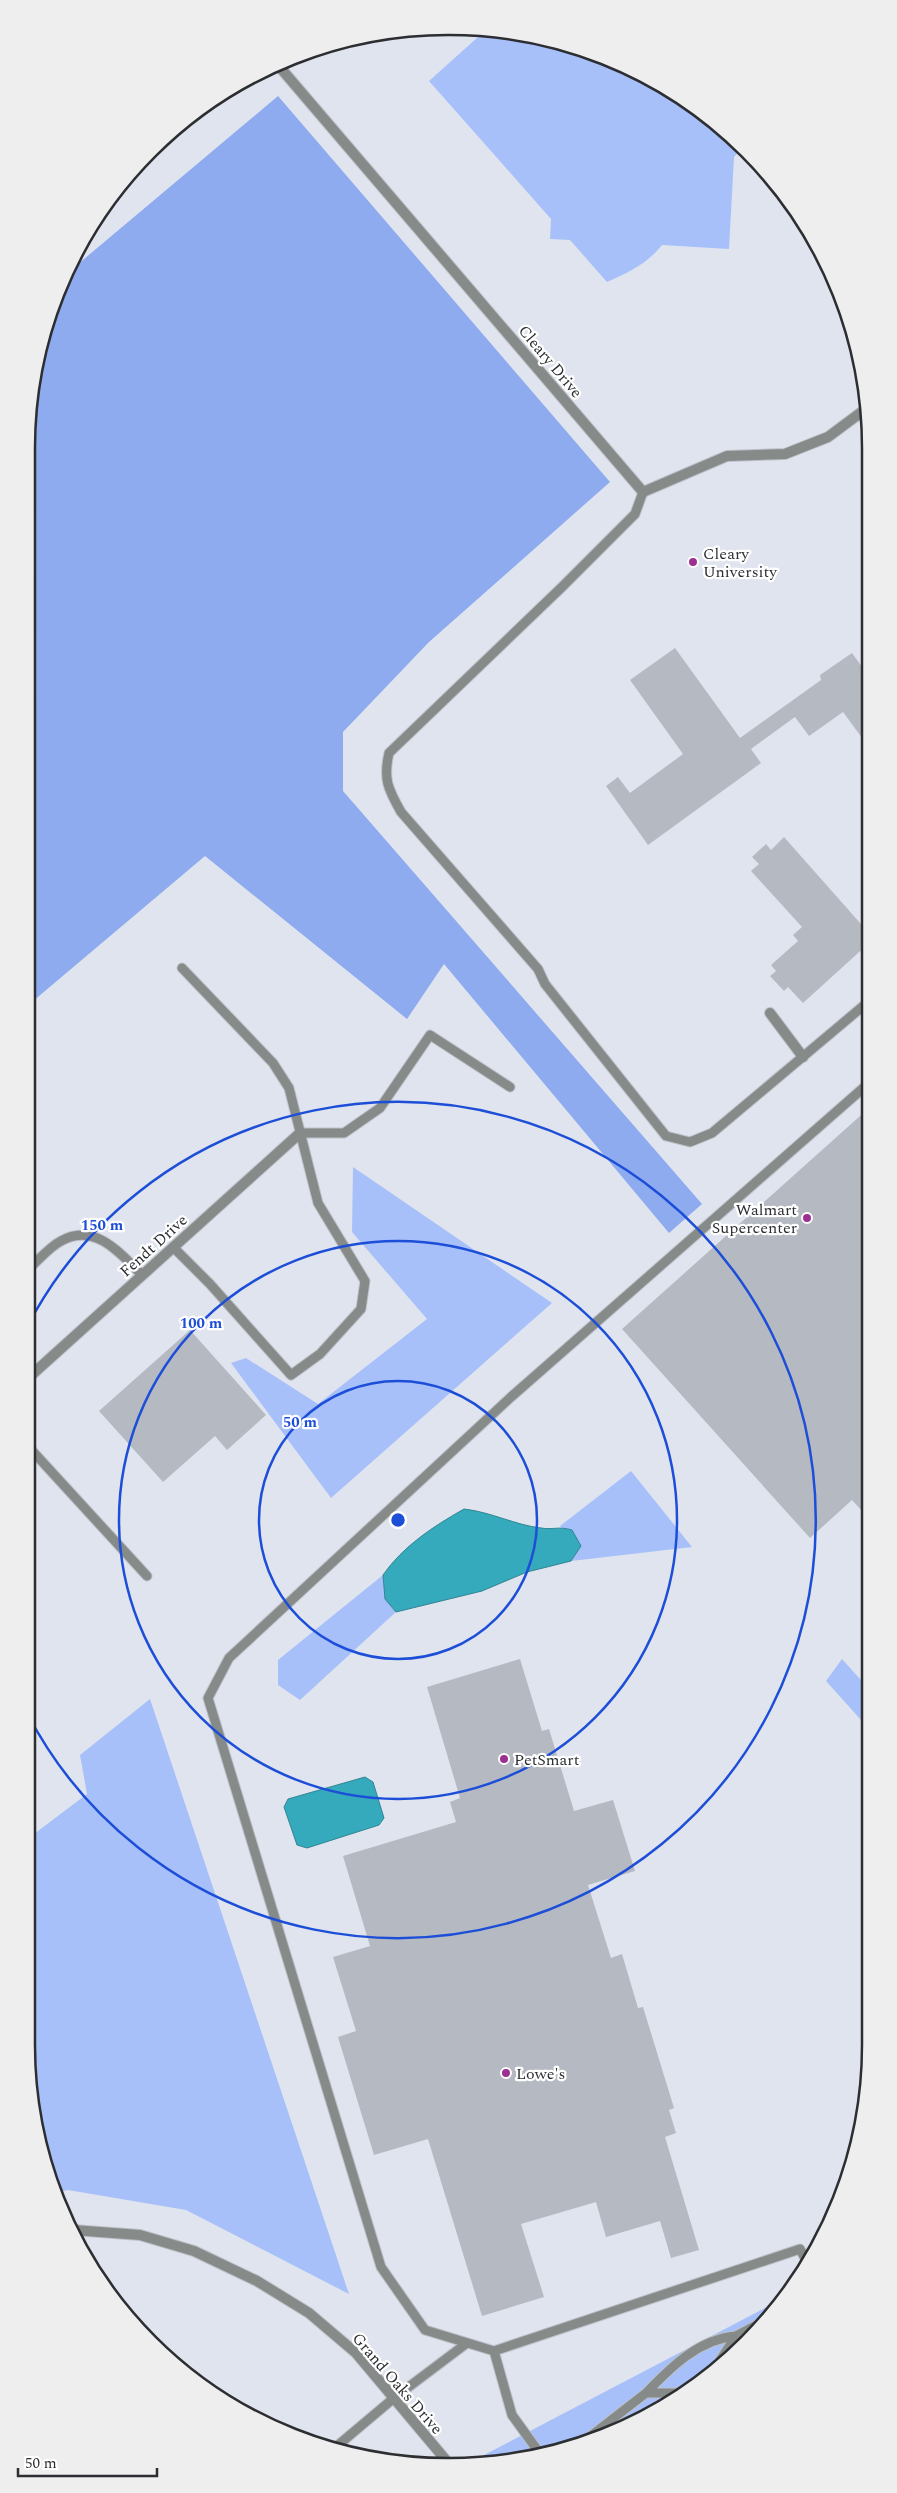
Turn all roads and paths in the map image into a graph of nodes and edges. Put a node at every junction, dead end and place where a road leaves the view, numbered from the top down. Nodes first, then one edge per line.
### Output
1 (283, 70) edge
2 (860, 413) edge
3 (643, 492) junction
4 (182, 968) dead end
5 (862, 1007) edge
6 (770, 1014) dead end
7 (803, 1057) junction
8 (510, 1087) dead end
9 (862, 1089) edge
10 (300, 1133) junction
11 (173, 1247) junction
12 (35, 1263) edge
13 (142, 1275) junction
14 (35, 1372) edge
15 (35, 1454) edge
16 (147, 1576) dead end
17 (80, 2231) edge
18 (804, 2256) edge
19 (747, 2330) edge
20 (736, 2336) junction
21 (467, 2343) junction
22 (727, 2349) edge
23 (494, 2350) junction
24 (646, 2392) junction
25 (671, 2393) edge
26 (394, 2398) junction
27 (598, 2430) edge
28 (340, 2444) edge
29 (536, 2448) edge
30 (444, 2458) edge

1 - 3 street, Cleary Drive
2 - 3 street
3 - 7 lane
4 - 10 lane
5 - 7 lane
6 - 7 street
8 - 10 lane
9 - 21 lane
10 - 11 street, Fendt Drive
10 - 11 lane
11 - 13 street, Fendt Drive
12 - 13 lane
13 - 14 street, Fendt Drive
15 - 16 lane
17 - 26 street, Grand Oaks Drive
18 - 23 lane
19 - 20 lane
20 - 22 lane
20 - 24 lane
21 - 23 lane
21 - 26 lane
23 - 29 lane
24 - 25 lane
24 - 27 lane
26 - 28 lane
26 - 30 street, Grand Oaks Drive

